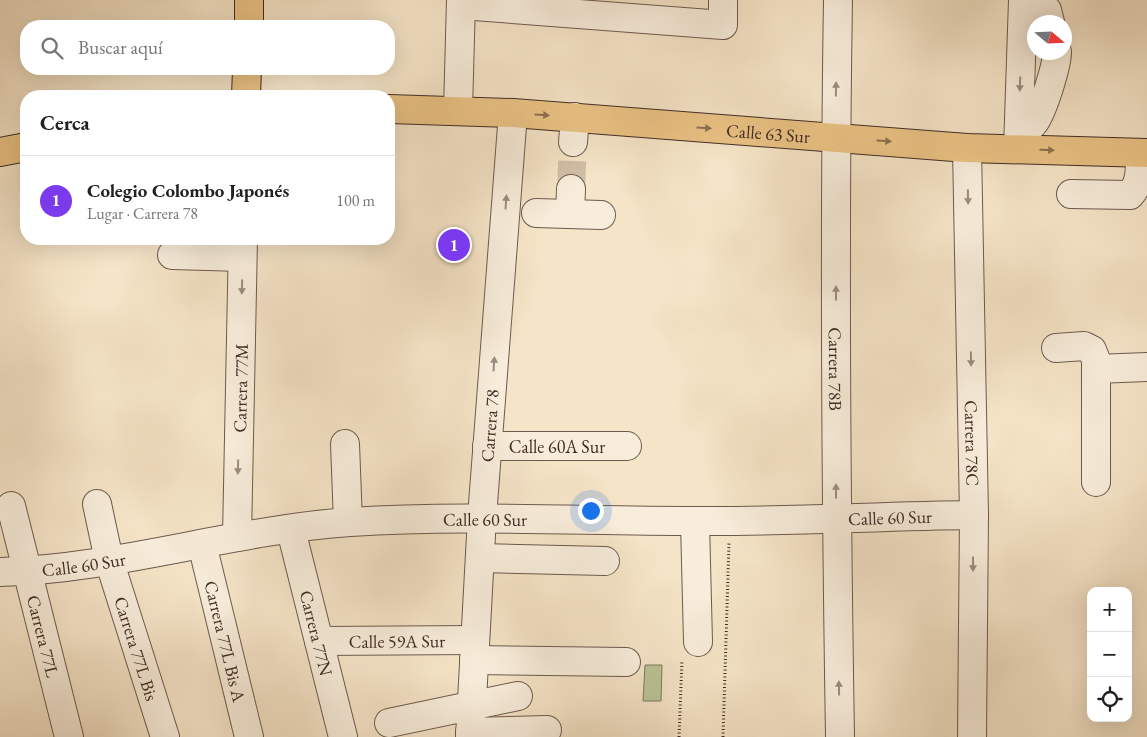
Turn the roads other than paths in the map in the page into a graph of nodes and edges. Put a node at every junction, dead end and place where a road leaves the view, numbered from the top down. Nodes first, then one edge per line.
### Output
1 (249, 0) edge
2 (838, 0) edge
3 (461, 2) edge
4 (1040, 11) edge
5 (723, 12) edge
6 (249, 20) edge
7 (1056, 60) edge
8 (247, 75) edge
9 (246, 90) edge
10 (395, 109) edge
11 (458, 111) junction
12 (513, 113) junction
13 (836, 138) junction
14 (1018, 139) junction
15 (20, 148) edge
16 (967, 148) junction
17 (0, 152) edge
18 (1143, 153) edge
19 (1071, 194) dead end
20 (536, 213) dead end
21 (601, 215) dead end
22 (242, 248) edge
23 (172, 255) dead end
24 (1056, 348) dead end
25 (1147, 367) edge
26 (1096, 369) junction
27 (345, 444) dead end
28 (488, 446) junction
29 (626, 446) dead end
30 (1096, 482) dead end
31 (97, 504) dead end
32 (12, 506) dead end
33 (974, 515) junction
34 (482, 517) junction
35 (836, 517) junction
36 (348, 522) junction
37 (695, 528) junction
38 (291, 530) junction
39 (237, 537) junction
40 (202, 544) junction
41 (480, 558) junction
42 (109, 560) junction
43 (605, 561) dead end
44 (28, 571) junction
45 (0, 572) edge
46 (319, 641) junction
47 (698, 642) dead end
48 (475, 650) junction
49 (626, 662) dead end
50 (518, 696) dead end
51 (389, 723) dead end
52 (471, 725) edge
53 (547, 730) dead end
54 (69, 737) edge
55 (165, 737) edge
56 (249, 737) edge
57 (343, 737) edge
58 (840, 737) edge
59 (972, 737) edge

1 - 6 main road
13 -> 2 street, Carrera 78B
3 - 5 street
3 - 11 street
4 -> 14 street
7 - 14 street
8 - 9 main road
10 - 11 main road, Calle 63 Sur
11 - 12 main road, Calle 63 Sur
12 -> 13 main road, Calle 63 Sur
28 -> 12 street, Carrera 78
13 -> 16 main road, Calle 63 Sur
35 -> 13 street, Carrera 78B
14 - 16 main road, Calle 63 Sur
14 -> 18 main road, Calle 63 Sur
15 - 17 main road
16 -> 33 street, Carrera 78C
18 - 19 street
20 - 21 street
22 - 23 street
22 -> 39 street, Carrera 77M
24 - 26 street
25 - 26 street
26 - 30 street
27 - 36 street
28 - 29 street, Calle 60A Sur
28 - 34 street, Carrera 78
31 - 42 street, Carrera 77L Bis
32 - 44 street, Carrera 77L
33 - 35 street, Calle 60 Sur
33 -> 59 street, Carrera 78C
34 - 36 street, Calle 60 Sur
34 - 37 street, Calle 60 Sur
34 - 41 street, Carrera 78
35 - 37 street, Calle 60 Sur
58 -> 35 street, Carrera 78B
36 - 38 street, Calle 60 Sur
37 - 47 street
38 - 39 street, Calle 60 Sur
38 - 46 street, Carrera 77N
39 - 40 street, Calle 60 Sur
40 - 42 street, Calle 60 Sur
40 - 56 street, Carrera 77L Bis A
41 - 43 street
41 - 48 street, Carrera 78
42 - 44 street, Calle 60 Sur
42 - 55 street, Carrera 77L Bis
44 - 45 street, Calle 60 Sur
44 - 54 street, Carrera 77L
46 - 48 street, Calle 59A Sur
46 - 57 street, Carrera 77N
48 - 49 street, Calle 59A Sur
48 - 52 street, Carrera 78
50 - 52 street
51 - 52 street
52 - 53 street

